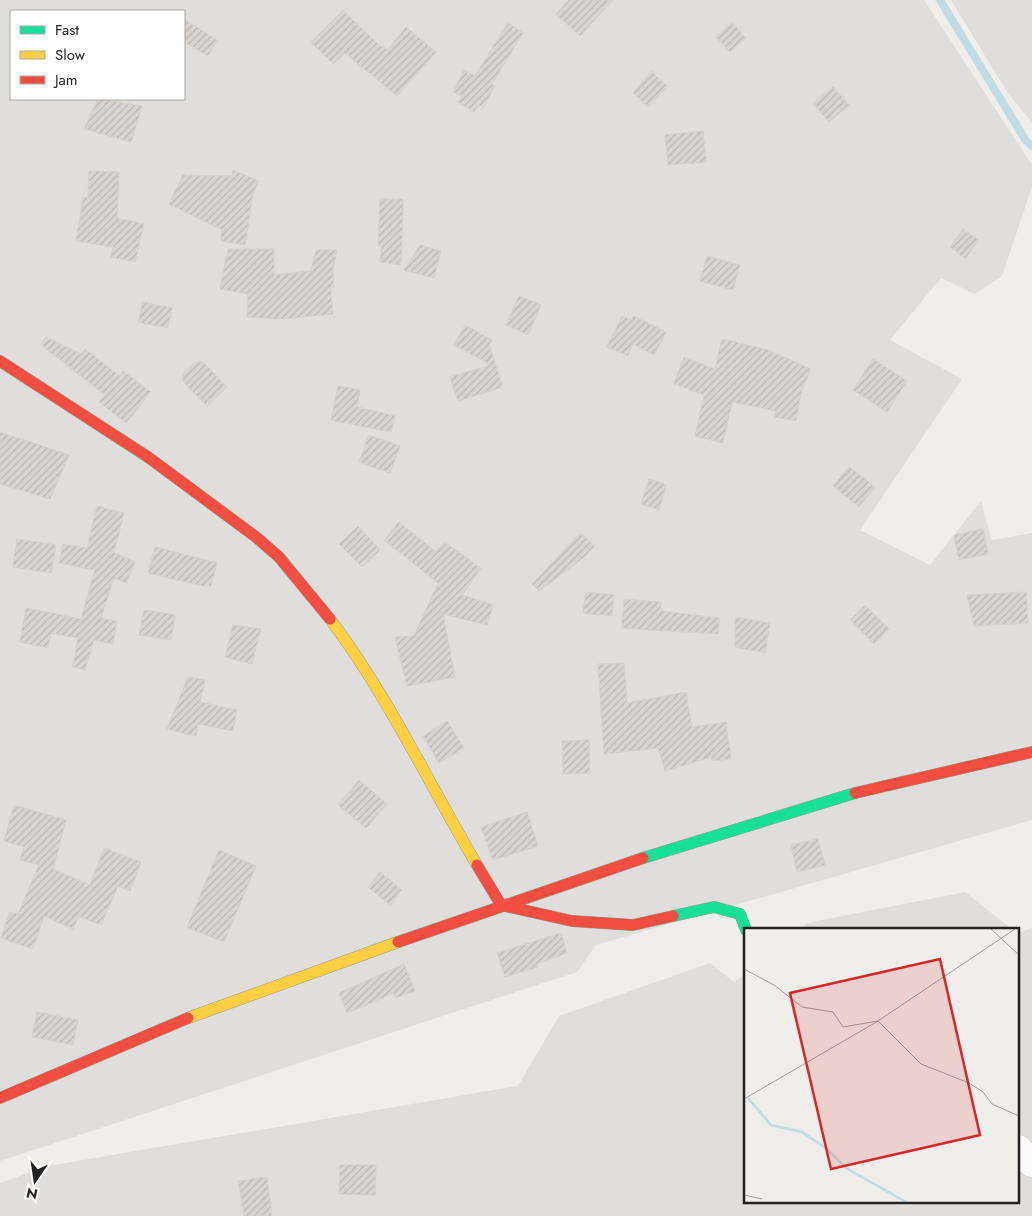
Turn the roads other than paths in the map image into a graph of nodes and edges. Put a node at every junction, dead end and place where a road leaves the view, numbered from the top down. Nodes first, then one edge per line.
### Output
1 (0, 361) edge
2 (1032, 752) edge
3 (501, 905) junction
4 (745, 928) edge
5 (0, 1098) edge
6 (1020, 1151) edge
7 (1032, 1163) edge

1 - 3 street
2 - 3 street
3 - 4 street
3 - 5 street
6 - 7 street

